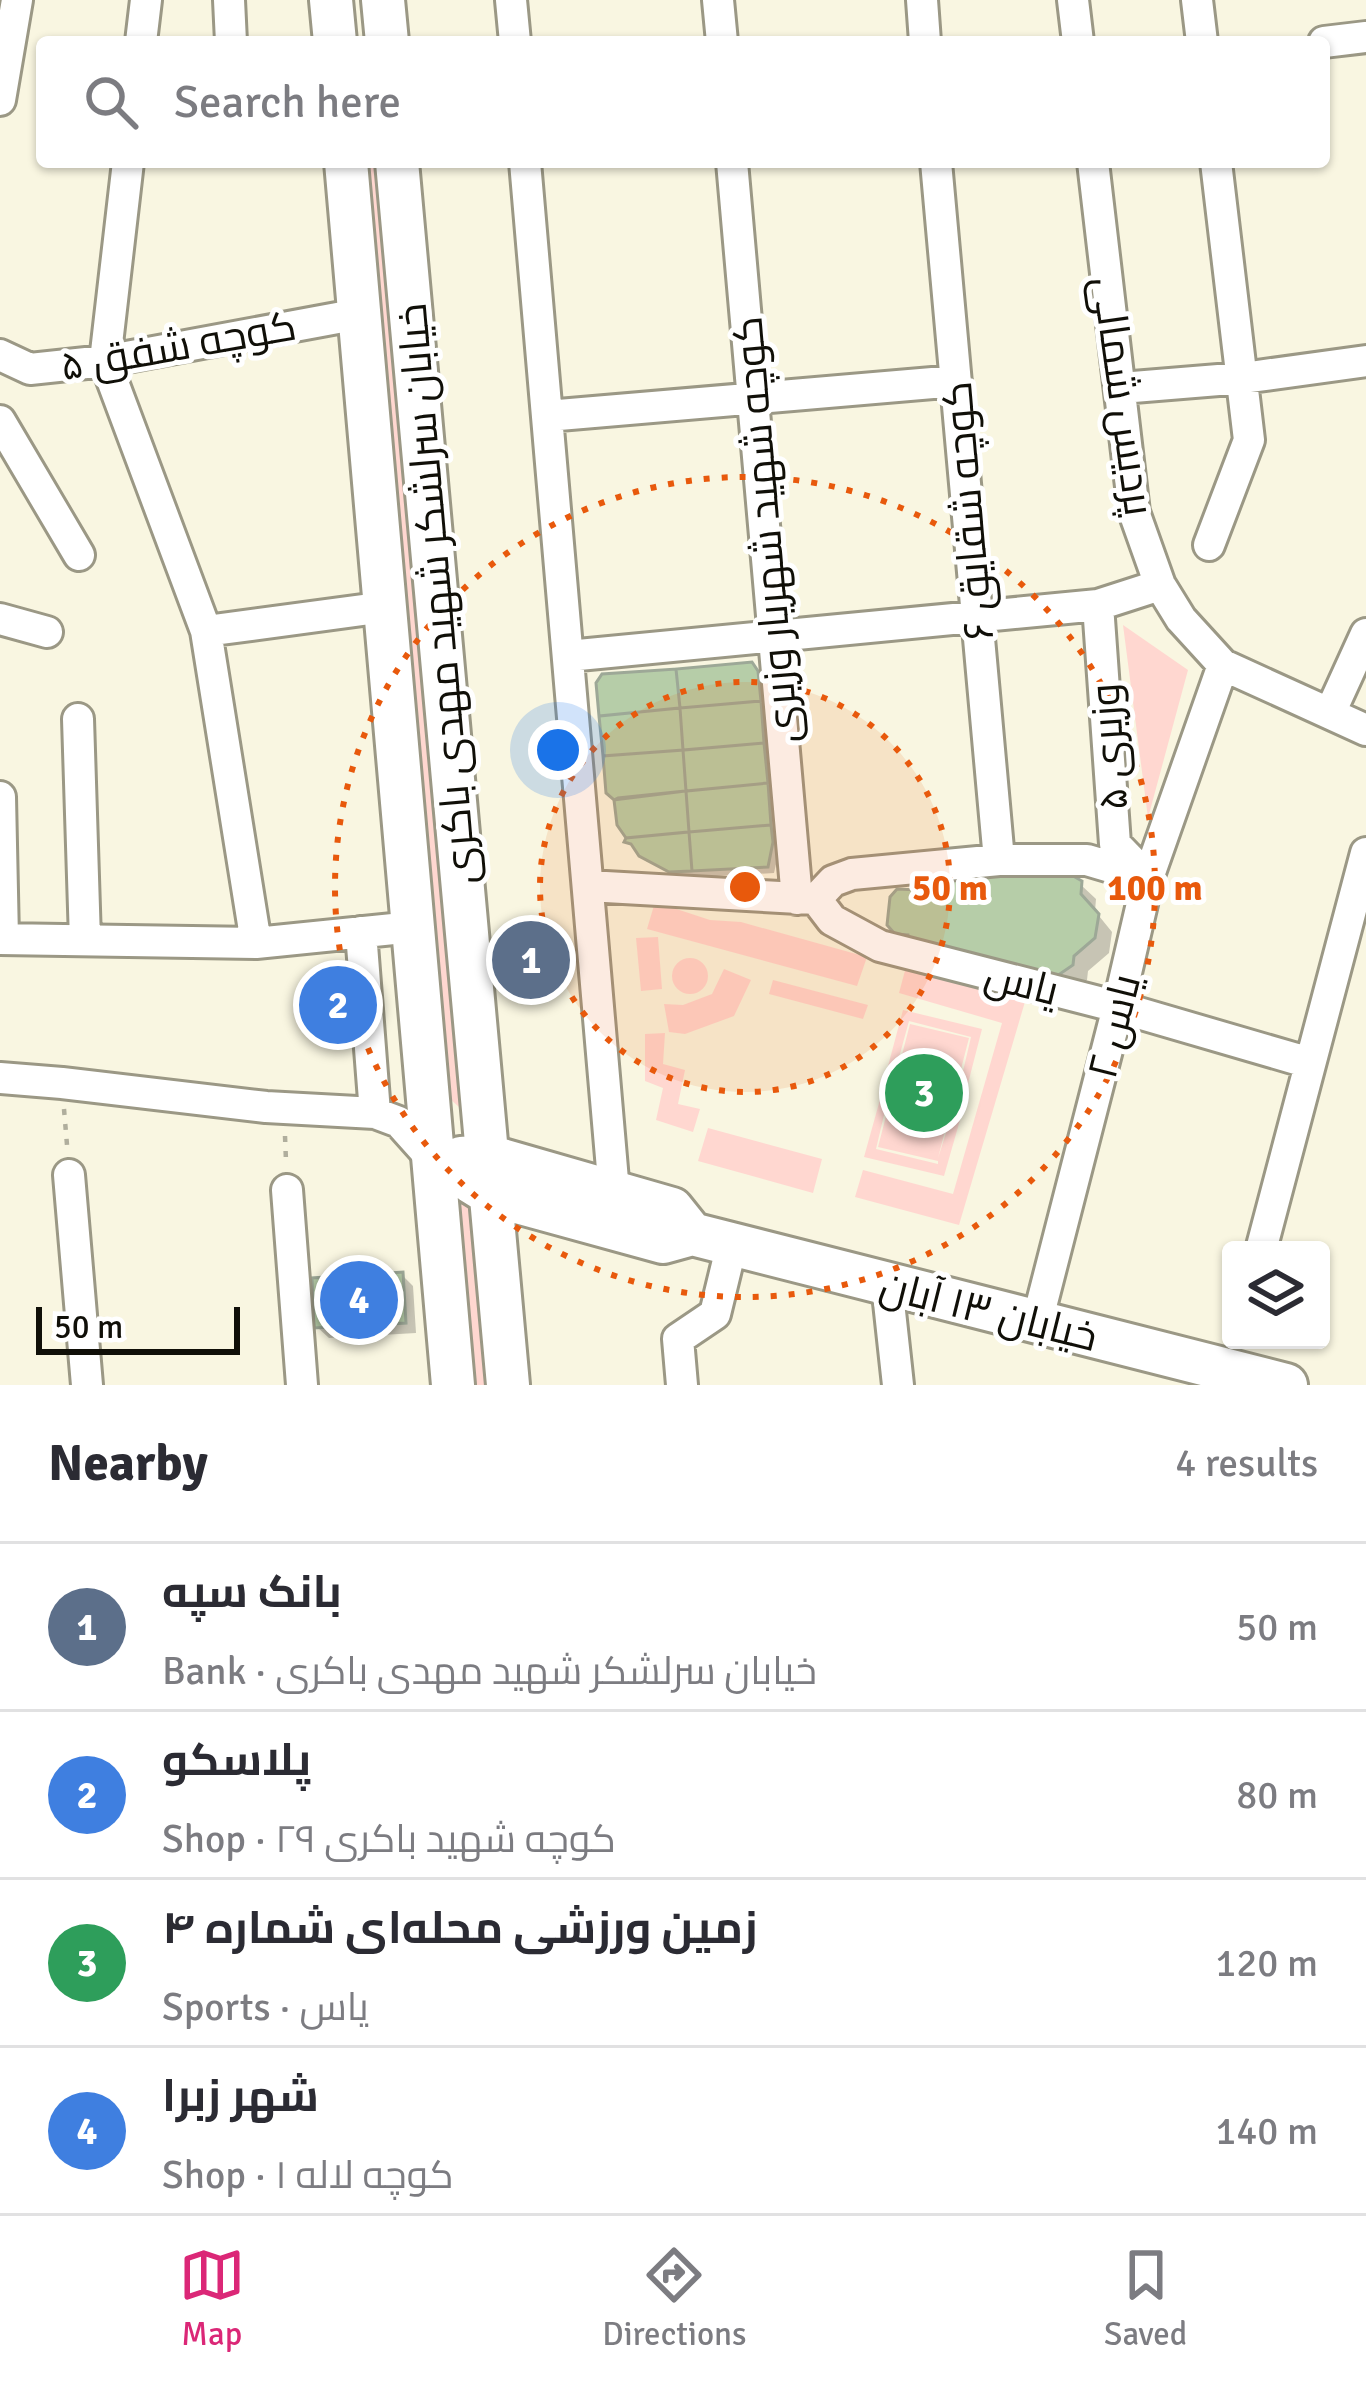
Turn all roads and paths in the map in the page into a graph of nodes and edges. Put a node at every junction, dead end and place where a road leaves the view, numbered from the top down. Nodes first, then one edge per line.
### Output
1 (17, 0) edge
2 (146, 0) edge
3 (229, 0) edge
4 (331, 0) edge
5 (383, 0) edge
6 (512, 0) edge
7 (718, 0) edge
8 (922, 0) edge
9 (1073, 0) edge
10 (1197, 0) edge
11 (142, 36) edge
12 (231, 36) edge
13 (334, 36) edge
14 (386, 36) edge
15 (515, 36) edge
16 (721, 36) edge
17 (925, 36) edge
18 (1077, 36) edge
19 (1201, 36) edge
20 (1366, 37) edge
21 (1330, 41) edge
22 (1, 94) edge
23 (127, 168) edge
24 (347, 168) edge
25 (399, 168) edge
26 (526, 168) edge
27 (734, 168) edge
28 (937, 168) edge
29 (1094, 168) edge
30 (1217, 168) edge
31 (359, 314) junction
32 (0, 355) edge
33 (106, 361) junction
34 (1366, 361) edge
35 (1243, 378) junction
36 (956, 381) junction
37 (1121, 388) junction
38 (753, 398) junction
39 (547, 416) junction
40 (0, 422) edge
41 (1209, 545) dead end
42 (79, 555) dead end
43 (1160, 585) junction
44 (1098, 605) junction
45 (385, 608) junction
46 (977, 618) junction
47 (0, 619) edge
48 (47, 632) dead end
49 (206, 632) junction
50 (1366, 634) edge
51 (774, 638) junction
52 (568, 656) junction
53 (1223, 665) junction
54 (1330, 713) junction
55 (77, 719) dead end
56 (1366, 730) edge
57 (0, 796) edge
58 (1366, 853) edge
59 (999, 860) junction
60 (1148, 878) junction
61 (588, 886) junction
62 (806, 899) junction
63 (413, 927) junction
64 (361, 932) junction
65 (2, 939) edge
66 (86, 940) junction
67 (256, 943) junction
68 (1118, 1007) junction
69 (1310, 1063) junction
70 (0, 1078) edge
71 (62, 1083) junction
72 (284, 1108) junction
73 (375, 1113) junction
74 (433, 1160) junction
75 (69, 1175) joint
76 (490, 1175) junction
77 (287, 1190) joint
78 (614, 1192) junction
79 (712, 1239) junction
80 (1263, 1241) edge
81 (887, 1284) junction
82 (1037, 1322) junction
83 (1170, 1370) edge
84 (87, 1385) edge
85 (302, 1385) edge
86 (453, 1385) edge
87 (508, 1385) edge
88 (682, 1385) edge
89 (898, 1385) edge
90 (1286, 1385) edge

1 - 22 street
2 - 11 street
3 - 12 street
4 - 13 main road
5 - 14 main road
6 - 15 street
7 - 16 street
8 - 17 street
9 - 18 street
10 - 19 street
20 - 21 street
23 - 33 street
24 - 31 main road, خیابان سرلشکر شهید مهدی باکری
25 - 76 main road, خیابان سرلشکر شهید مهدی باکری
26 - 39 street
27 - 38 street, کوچه شهید شهریار وزیری
28 - 36 street, کوچه شقایق ۶
29 - 37 street, پردیس شمالی
30 - 35 street
31 - 33 street, کوچه شفق ۵
31 - 45 main road, خیابان سرلشکر شهید مهدی باکری
32 - 33 street, کوچه شفق ۵
33 - 49 street
34 - 35 street
35 - 37 street
35 - 41 street
36 - 38 street
36 - 46 street, کوچه شقایق ۶
37 - 43 street, پردیس شمالی
38 - 39 street
38 - 51 street, کوچه شهید شهریار وزیری
39 - 52 street
40 - 42 street
43 - 44 street
43 - 53 street, پردیس شمالی
44 - 46 street
44 - 60 street, وزیری ۵
45 - 49 street
45 - 63 main road, خیابان سرلشکر شهید مهدی باکری
46 - 51 street
46 - 59 street, کوچه شقایق ۶
47 - 48 street
49 - 67 street
50 - 54 street
51 - 52 street
51 - 62 street, کوچه شهید شهریار وزیری
52 - 61 street
53 - 54 street, پردیس شمالی
53 - 60 street, یاس ۲
54 - 56 street, پردیس شمالی
55 - 66 street
57 - 65 street
58 - 69 street
59 - 60 street, وزیری ۵
59 - 62 street, وزیری ۵
60 - 68 street, یاس ۲
61 - 62 street
61 - 78 street
62 - 68 street, یاس
63 - 64 street
63 - 74 main road, خیابان سرلشکر شهید مهدی باکری
64 - 67 street
64 - 73 street
65 - 66 street
66 - 67 street
68 - 69 street, یاس
68 - 82 street, یاس ۲
69 - 80 street
70 - 71 street
71 - 72 street
71 - 75 path
72 - 73 street
72 - 77 path
73 - 74 street
74 - 76 main road
74 - 86 main road, خیابان سرلشکر شهید مهدی باکری
75 - 84 street
76 - 78 main road, خیابان ۱۳ آبان
76 - 79 main road, خیابان ۱۳ آبان
76 - 87 main road, خیابان سرلشکر شهید مهدی باکری
77 - 85 street
78 - 79 main road, خیابان ۱۳ آبان
79 - 81 main road, خیابان ۱۳ آبان
79 - 88 street
81 - 82 main road, خیابان ۱۳ آبان
81 - 89 street
82 - 83 main road, خیابان ۱۳ آبان
83 - 90 main road, خیابان ۱۳ آبان

